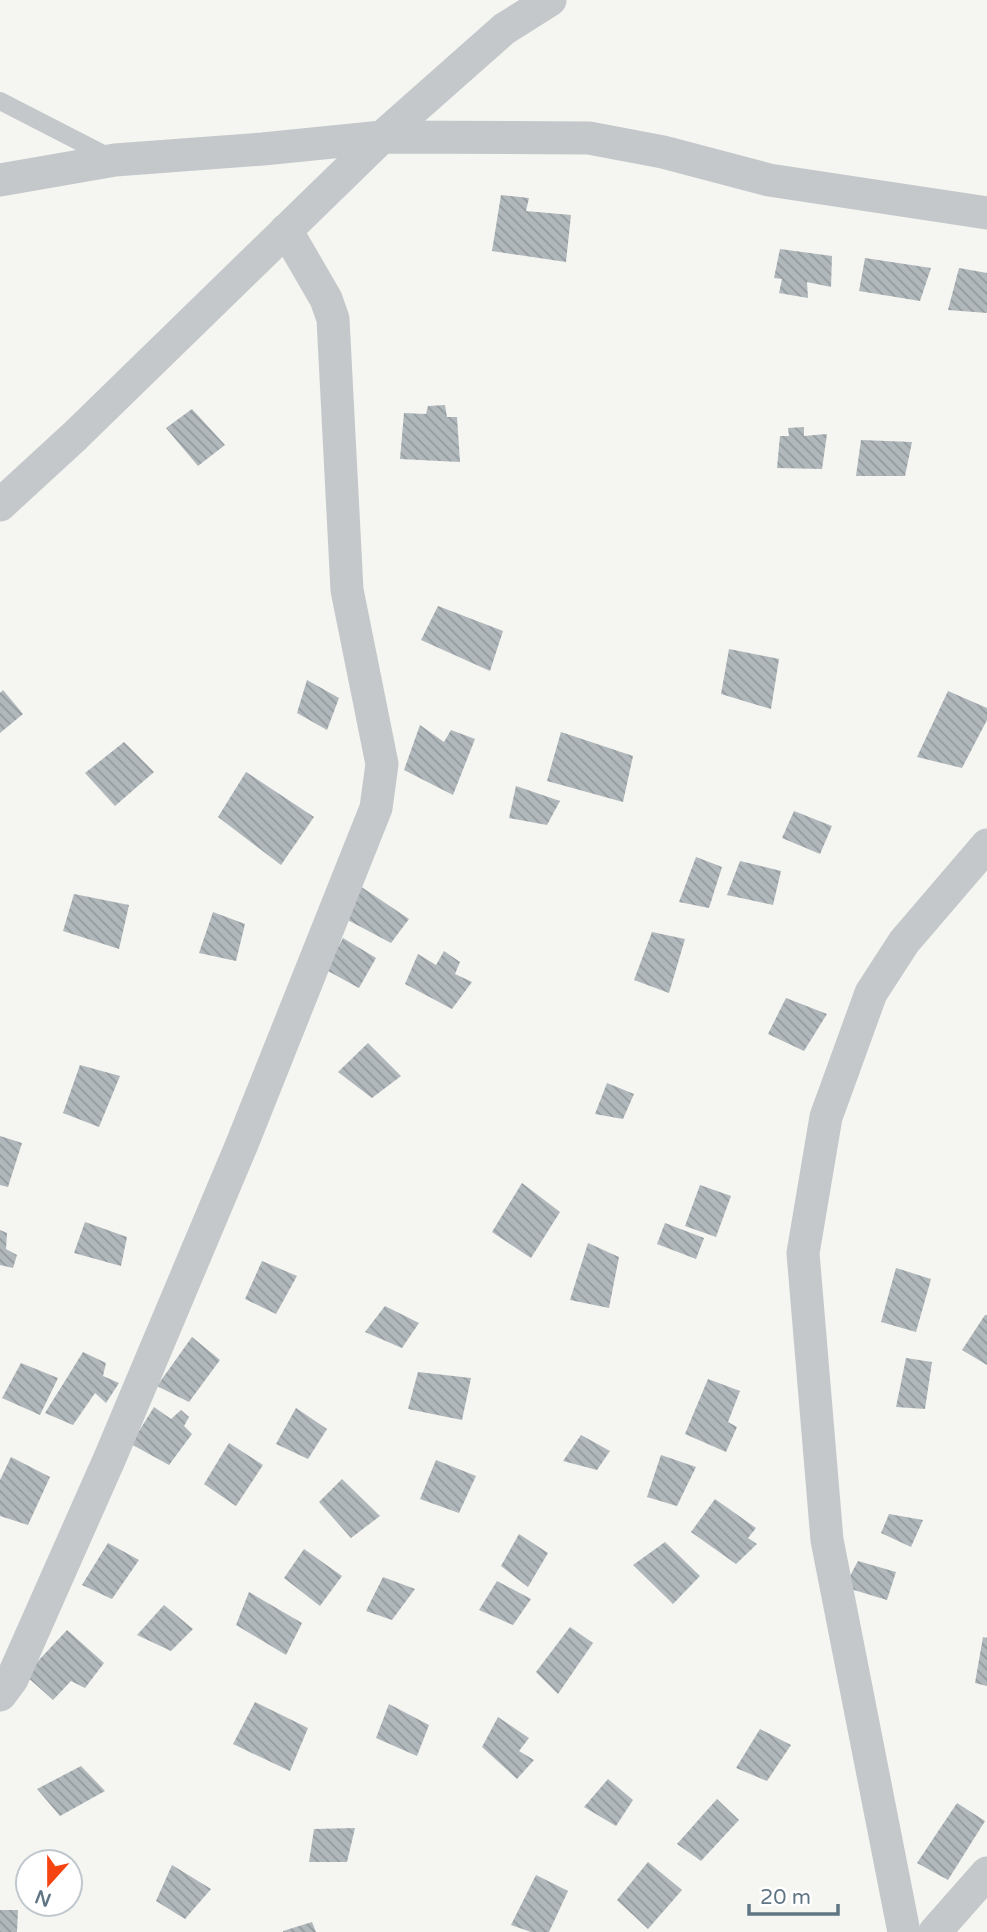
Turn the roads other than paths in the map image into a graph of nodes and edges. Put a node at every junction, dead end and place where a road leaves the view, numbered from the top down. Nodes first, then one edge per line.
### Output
1 (551, 0) edge
2 (0, 101) edge
3 (382, 137) junction
4 (115, 159) junction
5 (0, 180) edge
6 (987, 213) edge
7 (286, 230) junction
8 (0, 505) edge
9 (987, 845) edge
10 (0, 1695) edge
11 (987, 1873) edge
12 (904, 1932) edge
13 (936, 1932) edge

1 - 3 street
2 - 4 lane
3 - 4 street
3 - 6 street
3 - 7 street
4 - 5 street
7 - 8 street
7 - 10 street
9 - 12 street
11 - 13 street

